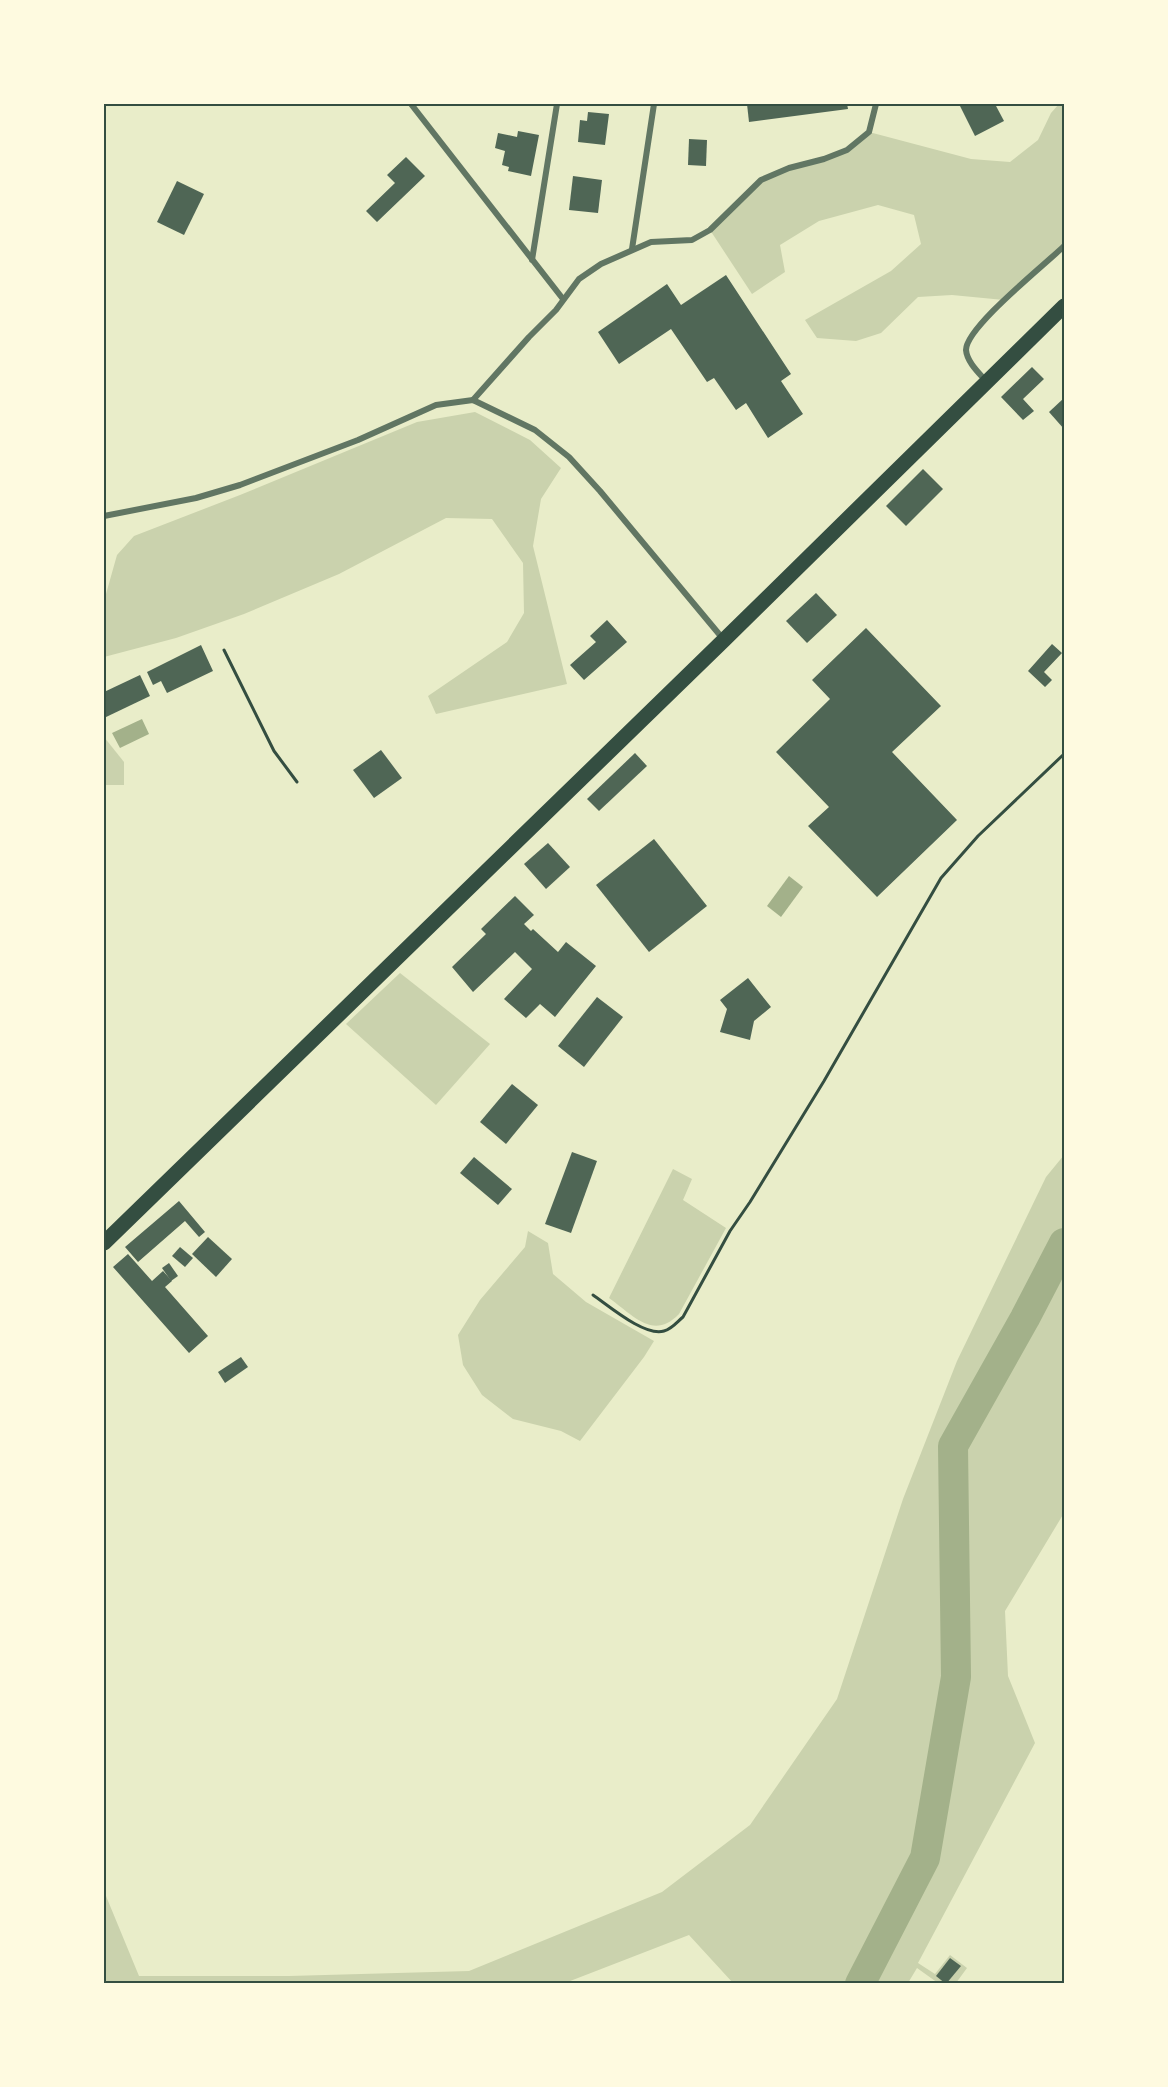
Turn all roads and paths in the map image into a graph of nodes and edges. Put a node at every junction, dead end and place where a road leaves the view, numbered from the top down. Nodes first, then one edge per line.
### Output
1 (411, 104) edge
2 (557, 104) edge
3 (654, 104) edge
4 (876, 104) edge
5 (1065, 246) edge
6 (632, 249) junction
7 (532, 260) junction
8 (563, 299) junction
9 (1065, 306) edge
10 (987, 382) junction
11 (473, 400) junction
12 (104, 516) edge
13 (724, 640) junction
14 (224, 650) dead end
15 (1065, 754) edge
16 (297, 782) dead end
17 (104, 1244) edge
18 (593, 1295) dead end

1 - 7 street
2 - 7 street
3 - 6 street
4 - 6 street
5 - 10 street
6 - 8 street
7 - 8 street
8 - 11 street
9 - 10 main road
10 - 13 main road
11 - 12 street
11 - 13 street
13 - 17 main road
14 - 16 path
15 - 18 path

